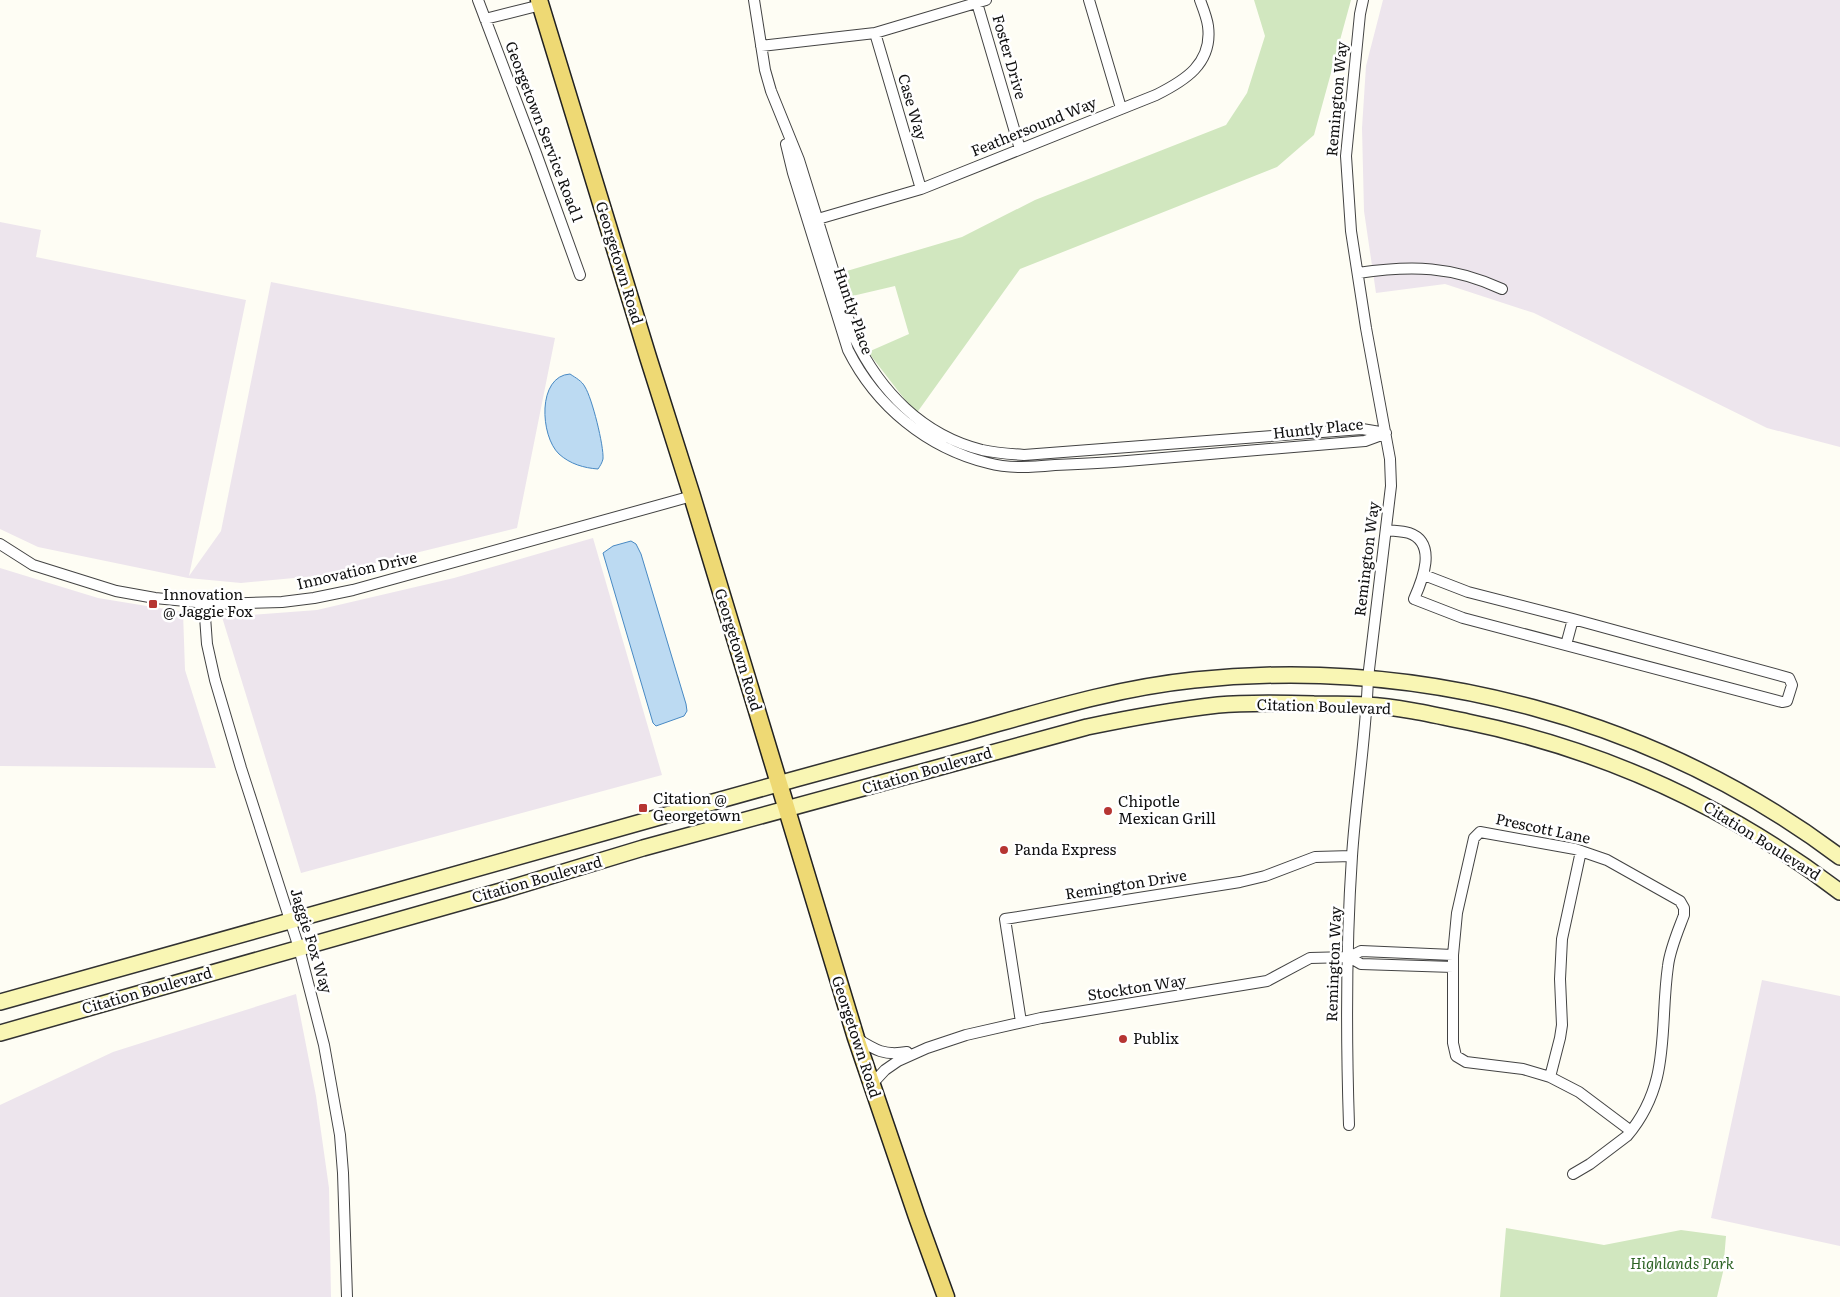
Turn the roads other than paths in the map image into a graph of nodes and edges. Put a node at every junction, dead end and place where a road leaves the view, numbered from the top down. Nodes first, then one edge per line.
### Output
1 (478, 0) edge
2 (754, 0) edge
3 (1089, 0) edge
4 (1200, 0) edge
5 (1364, 0) edge
6 (981, 1) edge
7 (540, 2) edge
8 (485, 19) junction
9 (875, 33) junction
10 (761, 46) junction
11 (1121, 108) junction
12 (1020, 149) junction
13 (921, 189) junction
14 (812, 220) junction
15 (1358, 273) junction
16 (580, 275) dead end
17 (1502, 289) dead end
18 (1386, 433) junction
19 (692, 496) junction
20 (1386, 530) junction
21 (0, 544) edge
22 (1424, 575) junction
23 (204, 603) junction
24 (1573, 619) junction
25 (1566, 645) junction
26 (1368, 678) junction
27 (1367, 705) junction
28 (778, 784) junction
29 (786, 809) junction
30 (1581, 850) junction
31 (1352, 856) junction
32 (1840, 857) edge
33 (1840, 892) edge
34 (290, 920) junction
35 (300, 948) junction
36 (1453, 955) junction
37 (1349, 957) junction
38 (1453, 967) junction
39 (0, 1002) edge
40 (1021, 1022) junction
41 (0, 1033) edge
42 (856, 1038) junction
43 (927, 1048) junction
44 (1550, 1078) junction
45 (872, 1084) junction
46 (1349, 1125) dead end
47 (1631, 1131) junction
48 (1573, 1174) dead end
49 (347, 1297) edge
50 (946, 1297) edge

1 - 8 street, Georgetown Service Road 1
2 - 10 street, Huntly Place
3 - 11 street
4 - 11 street, Feathersound Way
5 - 15 street, Remington Way
6 - 9 street
6 - 12 street, Foster Drive
7 - 8 street
7 - 19 main road, Georgetown Road
8 - 16 street, Georgetown Service Road 1
9 - 10 street
9 - 13 street, Case Way
10 - 14 street, Huntly Place
11 - 12 street, Feathersound Way
12 - 13 street, Feathersound Way
13 - 14 street, Feathersound Way
14 - 18 street, Huntly Place
15 - 17 street
15 - 18 street, Remington Way
18 - 20 street, Remington Way
19 - 23 street, Innovation Drive
19 - 28 main road, Georgetown Road
20 - 22 street
20 - 26 street, Remington Way
21 - 23 street, Innovation Drive
22 - 24 street
22 - 25 street
23 - 34 street, Jaggie Fox Way
24 - 25 street
24 - 25 street
26 - 27 street, Remington Way
26 - 28 main road, Citation Boulevard
26 - 32 main road, Citation Boulevard
27 - 29 main road, Citation Boulevard
27 - 31 street, Remington Way
27 - 33 main road, Citation Boulevard
28 - 29 main road, Georgetown Road
28 - 34 main road, Citation Boulevard
29 - 35 main road, Citation Boulevard
29 - 42 main road, Georgetown Road
30 - 36 street, Prescott Lane
30 - 44 street
30 - 47 street, Prescott Lane
31 - 37 street, Remington Way
31 - 40 street, Remington Drive
34 - 35 street, Jaggie Fox Way
34 - 39 main road, Citation Boulevard
35 - 41 main road, Citation Boulevard
35 - 49 street, Jaggie Fox Way
36 - 37 street, Stockton Way
36 - 38 street, Prescott Lane
37 - 38 street, Stockton Way
37 - 40 street, Stockton Way
37 - 46 street, Remington Way
38 - 44 street, Prescott Lane
40 - 43 street, Stockton Way
42 - 43 street, Stockton Way
42 - 45 main road, Georgetown Road
43 - 45 street, Stockton Way
44 - 47 street, Prescott Lane
45 - 50 main road, Georgetown Road
47 - 48 street, Prescott Lane

